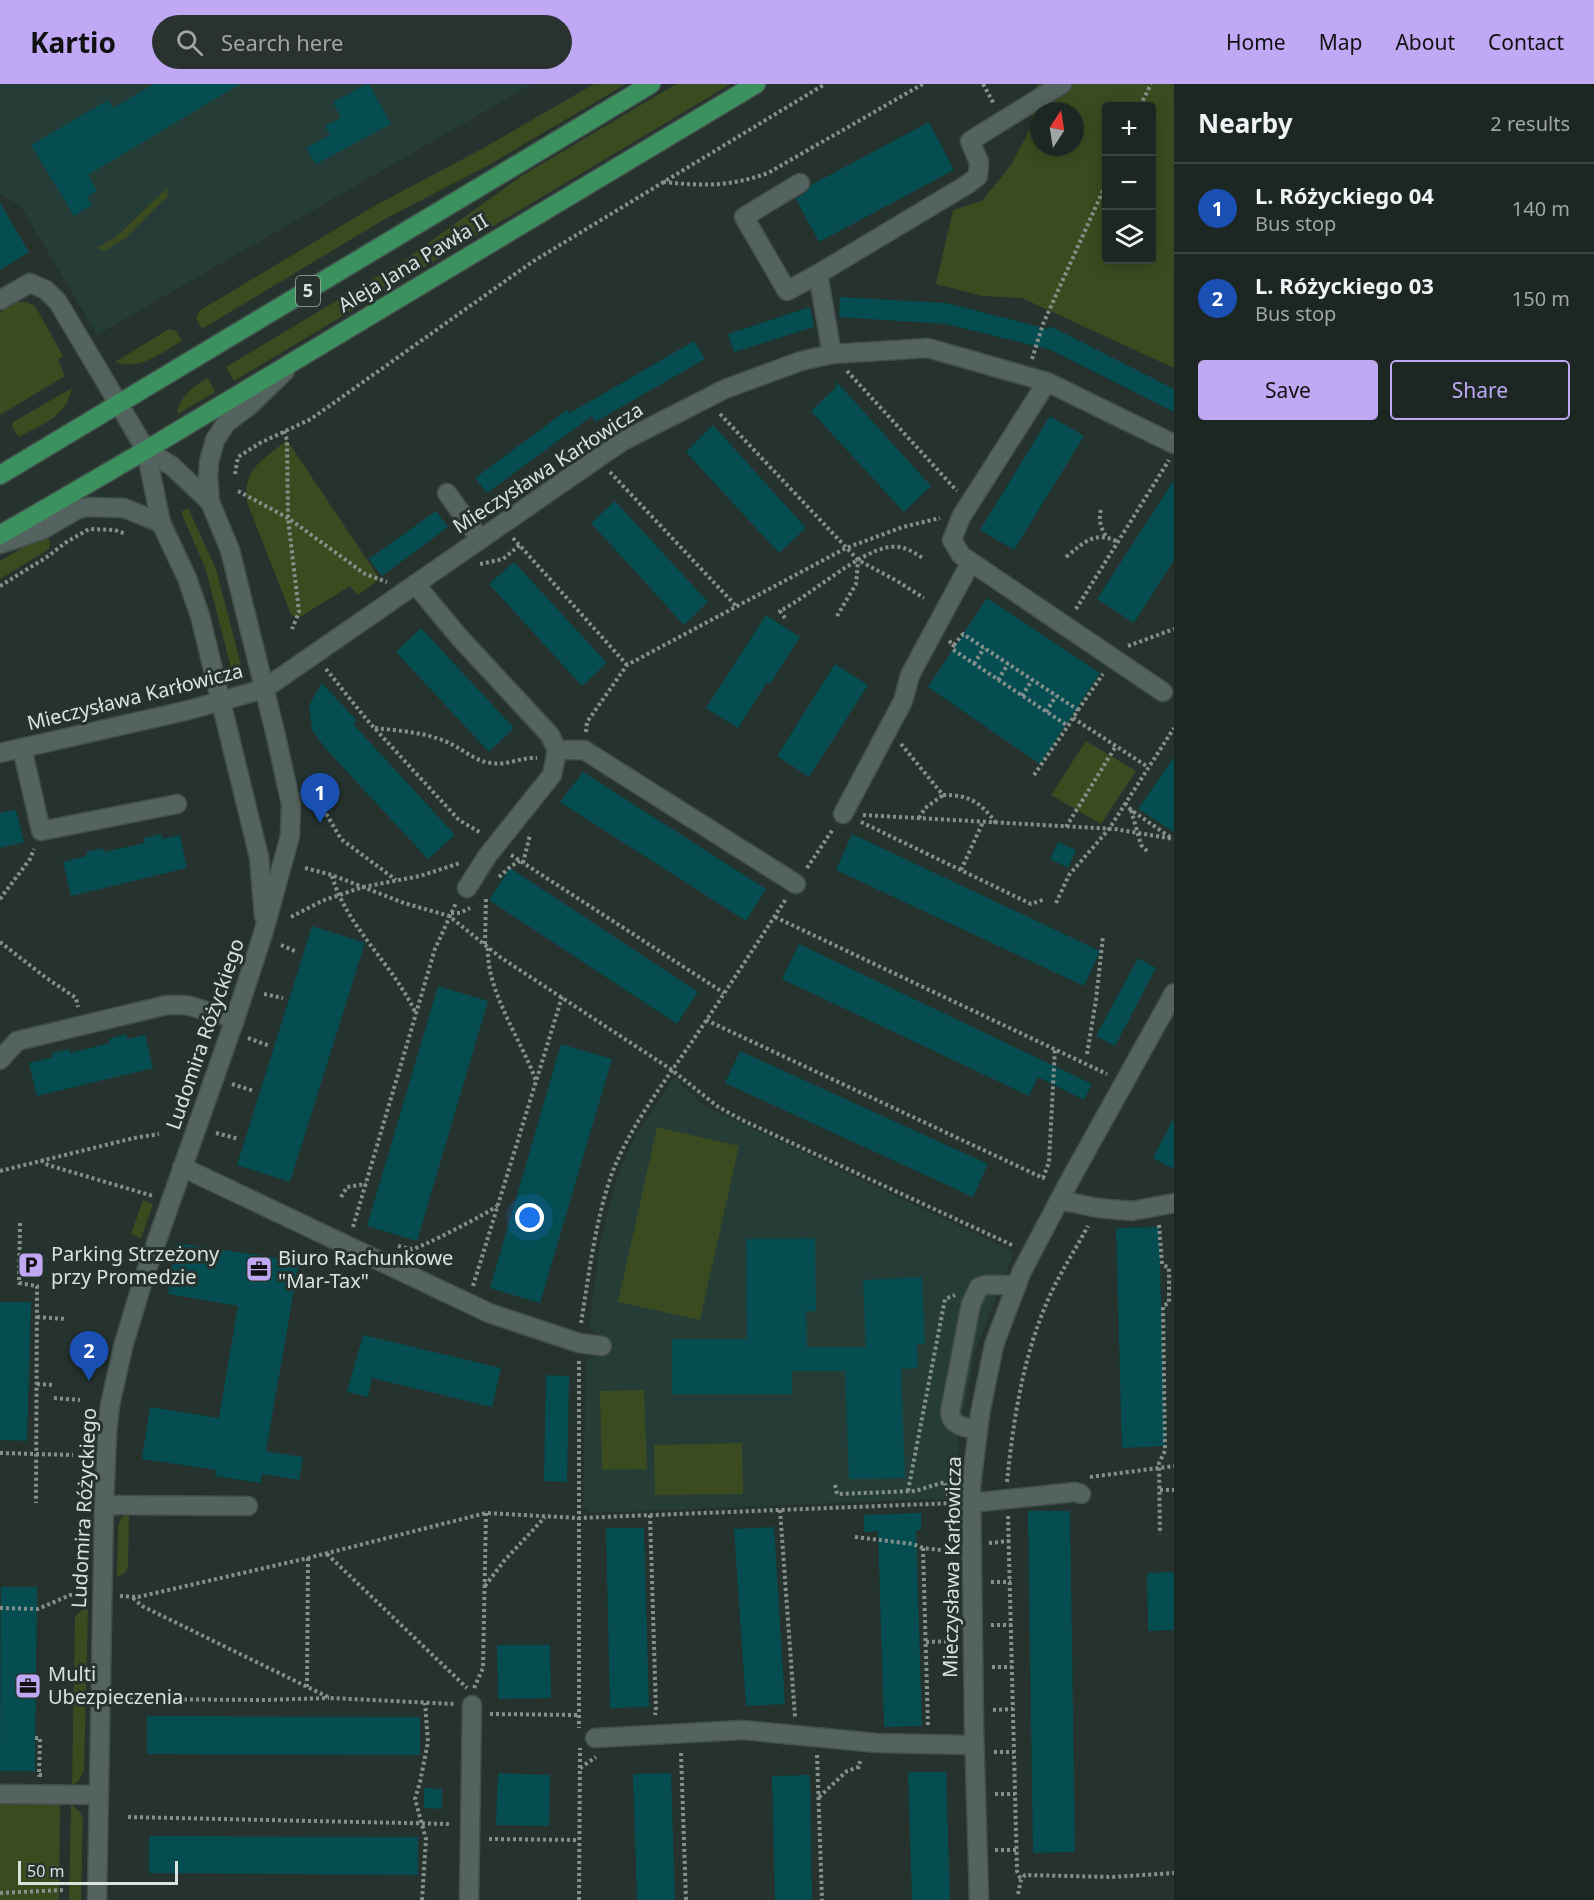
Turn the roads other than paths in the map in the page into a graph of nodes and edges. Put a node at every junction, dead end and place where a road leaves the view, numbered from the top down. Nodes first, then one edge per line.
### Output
1 (651, 84) edge
2 (756, 84) edge
3 (1062, 84) edge
4 (800, 183) dead end
5 (818, 274) junction
6 (0, 300) edge
7 (832, 354) junction
8 (299, 358) junction
9 (1047, 382) junction
10 (118, 404) junction
11 (146, 450) junction
12 (1173, 450) edge
13 (0, 475) edge
14 (447, 493) dead end
15 (210, 502) junction
16 (161, 523) junction
17 (0, 535) edge
18 (480, 539) junction
19 (0, 544) edge
20 (970, 562) junction
21 (408, 588) junction
22 (264, 689) junction
23 (1163, 692) dead end
24 (222, 700) junction
25 (22, 748) junction
26 (0, 753) edge
27 (551, 754) junction
28 (177, 804) dead end
29 (844, 813) road end
30 (796, 885) road end
31 (467, 888) road end
32 (265, 926) junction
33 (1174, 993) edge
34 (235, 1018) junction
35 (0, 1060) edge
36 (182, 1167) junction
37 (1059, 1200) junction
38 (1174, 1203) edge
39 (1017, 1285) junction
40 (602, 1346) dead end
41 (978, 1430) junction
42 (1081, 1494) dead end
43 (966, 1498) junction
44 (104, 1505) junction
45 (248, 1506) dead end
46 (472, 1709) road end
47 (595, 1738) dead end
48 (974, 1745) junction
49 (0, 1794) edge
50 (98, 1795) junction
51 (97, 1900) edge
52 (469, 1900) edge
53 (979, 1900) edge

1 - 10 main road, Aleja Jana Pawła II / 5
2 - 8 main road, Aleja Jana Pawła II
3 - 5 street
4 - 5 street
5 - 7 street
6 - 10 street
7 - 9 street, Mieczysława Karłowicza
7 - 18 street, Mieczysława Karłowicza
8 - 11 main road, Aleja Jana Pawła II
8 - 15 street, Ludomira Różyckiego
9 - 12 street, Mieczysława Karłowicza
9 - 20 street
10 - 11 street
10 - 13 main road, Aleja Jana Pawła II / 5
11 - 15 street
11 - 16 street, Ludomira Różyckiego
11 - 17 main road, Aleja Jana Pawła II
14 - 18 street
15 - 22 street, Ludomira Różyckiego
16 - 19 street
16 - 24 street, Ludomira Różyckiego
18 - 21 street, Mieczysława Karłowicza
20 - 23 street
20 - 29 street
21 - 22 street, Mieczysława Karłowicza
21 - 27 street
22 - 24 street, Mieczysława Karłowicza
22 - 32 street, Ludomira Różyckiego
24 - 25 street, Mieczysława Karłowicza
24 - 32 street, Ludomira Różyckiego
25 - 26 street, Mieczysława Karłowicza
25 - 28 street
27 - 30 street
27 - 31 street
32 - 34 street, Ludomira Różyckiego
33 - 37 street, Mieczysława Karłowicza
34 - 35 street
34 - 36 street, Ludomira Różyckiego
36 - 40 street
36 - 44 street, Ludomira Różyckiego
37 - 38 street
37 - 39 street, Mieczysława Karłowicza
39 - 41 street, Mieczysława Karłowicza
39 - 41 street
41 - 43 street, Mieczysława Karłowicza
42 - 43 street
43 - 48 street, Mieczysława Karłowicza
44 - 45 street
44 - 50 street, Ludomira Różyckiego
46 - 52 street
47 - 48 street
48 - 53 street, Mieczysława Karłowicza
49 - 50 street
50 - 51 street, Ludomira Różyckiego

